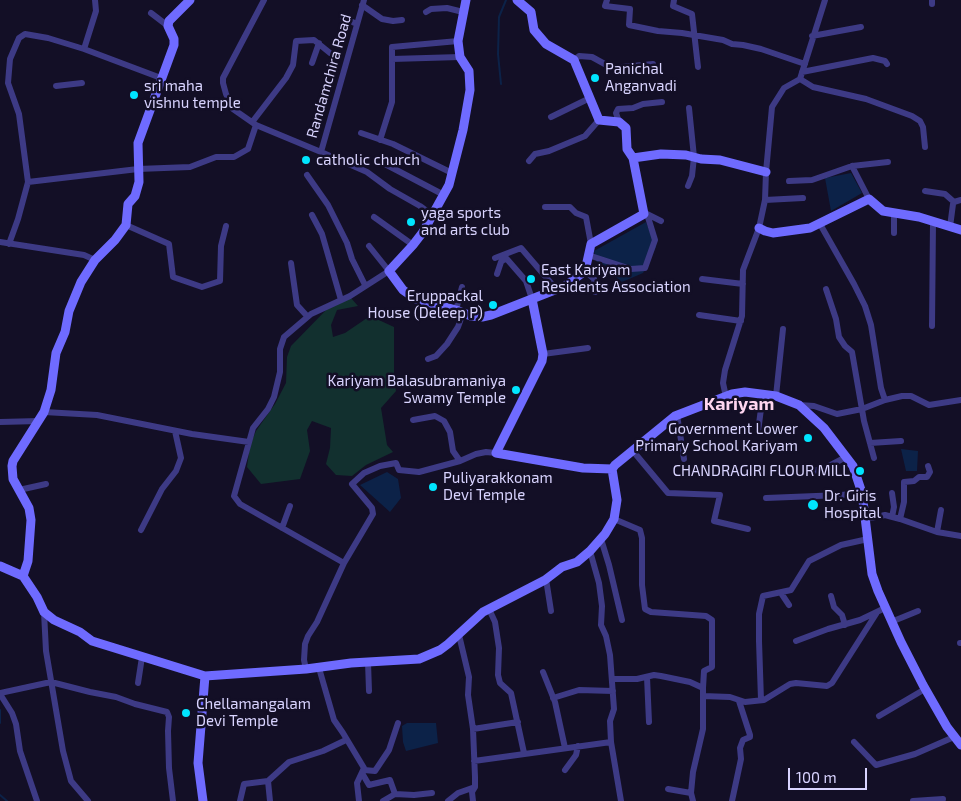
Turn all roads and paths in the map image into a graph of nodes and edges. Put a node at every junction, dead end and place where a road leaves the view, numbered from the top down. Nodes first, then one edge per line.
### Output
1 (95, 0) edge
2 (189, 0) edge
3 (264, 0) edge
4 (466, 0) edge
5 (517, 0) edge
6 (607, 0) edge
7 (674, 0) edge
8 (825, 0) edge
9 (363, 3) edge
10 (426, 12) dead end
11 (463, 12) junction
12 (151, 14) dead end
13 (343, 18) dead end
14 (402, 20) dead end
15 (357, 24) junction
16 (168, 26) junction
17 (861, 27) dead end
18 (696, 35) junction
19 (812, 36) junction
20 (458, 41) junction
21 (319, 43) junction
22 (84, 49) junction
23 (330, 53) dead end
24 (460, 57) junction
25 (392, 59) junction
26 (574, 60) junction
27 (312, 63) dead end
28 (653, 64) dead end
29 (805, 64) junction
30 (887, 64) dead end
31 (698, 67) dead end
32 (801, 76) junction
33 (161, 78) junction
34 (82, 83) dead end
35 (56, 86) dead end
36 (590, 98) junction
37 (662, 102) dead end
38 (690, 108) dead end
39 (551, 118) dead end
40 (599, 120) junction
41 (619, 122) junction
42 (255, 123) junction
43 (360, 133) dead end
44 (380, 140) junction
45 (925, 147) dead end
46 (321, 152) junction
47 (694, 157) junction
48 (633, 158) junction
49 (529, 161) dead end
50 (888, 162) dead end
51 (383, 163) dead end
52 (852, 166) junction
53 (138, 169) junction
54 (766, 172) junction
55 (452, 173) junction
56 (307, 176) dead end
57 (789, 181) dead end
58 (28, 182) junction
59 (688, 186) dead end
60 (925, 191) dead end
61 (444, 195) junction
62 (803, 198) dead end
63 (870, 199) junction
64 (765, 200) junction
65 (957, 201) edge
66 (545, 207) dead end
67 (432, 214) junction
68 (645, 214) junction
69 (894, 214) junction
70 (312, 215) dead end
71 (374, 217) dead end
72 (661, 221) dead end
73 (933, 222) junction
74 (820, 224) junction
75 (126, 225) junction
76 (226, 226) dead end
77 (950, 227) junction
78 (760, 228) junction
79 (961, 230) edge
80 (894, 233) dead end
81 (0, 242) edge
82 (9, 244) junction
83 (591, 244) junction
84 (413, 245) junction
85 (369, 246) dead end
86 (588, 255) junction
87 (495, 258) dead end
88 (95, 260) junction
89 (292, 264) dead end
90 (389, 271) junction
91 (585, 271) junction
92 (497, 274) dead end
93 (702, 279) dead end
94 (743, 284) junction
95 (365, 286) junction
96 (462, 287) dead end
97 (826, 289) dead end
98 (557, 290) junction
99 (595, 292) dead end
100 (532, 299) junction
101 (341, 300) junction
102 (460, 312) junction
103 (699, 315) dead end
104 (307, 316) junction
105 (741, 321) junction
106 (932, 326) dead end
107 (783, 329) dead end
108 (588, 348) dead end
109 (543, 354) junction
110 (428, 359) dead end
111 (763, 393) junction
112 (776, 396) junction
113 (726, 397) junction
114 (885, 400) junction
115 (961, 400) edge
116 (799, 405) junction
117 (862, 409) junction
118 (44, 412) junction
119 (677, 415) junction
120 (413, 420) dead end
121 (39, 421) junction
122 (0, 422) edge
123 (175, 431) junction
124 (758, 432) dead end
125 (902, 441) dead end
126 (249, 442) junction
127 (870, 443) junction
128 (633, 451) junction
129 (496, 453) junction
130 (846, 457) junction
131 (874, 458) dead end
132 (684, 459) dead end
133 (460, 461) junction
134 (928, 466) dead end
135 (612, 470) junction
136 (813, 471) dead end
137 (46, 484) dead end
138 (19, 490) junction
139 (862, 493) junction
140 (892, 493) dead end
141 (766, 498) dead end
142 (290, 506) dead end
143 (941, 510) dead end
144 (892, 517) junction
145 (866, 518) junction
146 (614, 519) junction
147 (900, 519) junction
148 (282, 528) junction
149 (748, 529) dead end
150 (141, 530) dead end
151 (937, 532) junction
152 (961, 536) edge
153 (601, 539) junction
154 (868, 540) junction
155 (590, 551) junction
156 (344, 563) junction
157 (0, 566) edge
158 (23, 576) junction
159 (546, 579) junction
160 (781, 593) junction
161 (831, 596) dead end
162 (789, 605) dead end
163 (885, 608) junction
164 (489, 609) junction
165 (550, 611) dead end
166 (918, 611) dead end
167 (44, 612) junction
168 (876, 614) junction
169 (622, 620) dead end
170 (891, 622) junction
171 (845, 625) junction
172 (460, 635) junction
173 (796, 641) dead end
174 (142, 657) junction
175 (368, 662) junction
176 (318, 668) junction
177 (306, 669) junction
178 (543, 672) dead end
179 (205, 676) junction
180 (647, 677) junction
181 (612, 679) junction
182 (51, 682) junction
183 (138, 683) dead end
184 (703, 688) junction
185 (925, 689) junction
186 (369, 691) dead end
187 (613, 691) junction
188 (0, 693) edge
189 (703, 696) junction
190 (553, 698) junction
191 (761, 700) junction
192 (739, 701) junction
193 (880, 716) dead end
194 (518, 722) junction
195 (649, 722) dead end
196 (398, 723) dead end
197 (473, 730) junction
198 (954, 738) junction
199 (346, 740) junction
200 (611, 742) junction
201 (854, 742) dead end
202 (961, 745) edge
203 (578, 746) junction
204 (565, 748) junction
205 (524, 753) junction
206 (474, 761) junction
207 (565, 770) dead end
208 (363, 772) junction
209 (268, 781) junction
210 (475, 787) junction
211 (668, 789) dead end
212 (432, 793) dead end
213 (692, 793) junction
214 (395, 794) junction
215 (943, 798) dead end
216 (37, 801) edge
217 (88, 801) edge
218 (173, 801) edge
219 (202, 801) edge
220 (240, 801) edge
221 (270, 801) edge
222 (359, 801) edge
223 (383, 801) edge
224 (448, 801) edge
225 (473, 801) edge
226 (621, 801) edge
227 (693, 801) edge
228 (732, 801) edge
229 (913, 801) edge

1 - 22 street
2 - 16 street
3 - 42 street
4 - 11 street
5 - 26 street
6 - 18 street
7 - 18 street
8 - 19 street
9 - 14 street
9 - 15 street, Randamchira Road
10 - 11 street
11 - 20 street
12 - 16 street
13 - 15 street
15 - 46 street, Randamchira Road
16 - 33 street
17 - 19 street
18 - 29 street
18 - 31 street
19 - 29 street
20 - 24 street
20 - 25 street
21 - 23 street
21 - 27 street
21 - 42 street
22 - 33 street
22 - 58 street
24 - 25 street
24 - 55 street
25 - 44 street
26 - 28 street
26 - 36 street
29 - 32 street
30 - 32 street
32 - 45 street
32 - 54 street
33 - 53 street
34 - 35 street
36 - 39 street
36 - 40 street
37 - 41 street
38 - 47 street
40 - 41 street
40 - 49 street
41 - 48 street
42 - 46 street
42 - 53 street
43 - 44 street
44 - 55 street
46 - 67 street, Randamchira Road
47 - 48 street
47 - 54 street
47 - 59 street
48 - 68 street
50 - 52 street
51 - 61 street
52 - 57 street
52 - 63 street
53 - 58 street
53 - 75 street
54 - 64 street
55 - 61 street
56 - 95 street
58 - 82 street
60 - 65 street
61 - 67 street
62 - 64 street
63 - 69 street
63 - 74 street
64 - 78 street
65 - 77 street
66 - 83 street
67 - 84 street
68 - 72 street
68 - 83 street
68 - 86 street
69 - 73 street
69 - 80 street
70 - 101 street
71 - 84 street
73 - 77 street
73 - 106 street
74 - 78 street
74 - 114 street
75 - 76 street
75 - 88 street
77 - 79 street
78 - 94 street
81 - 82 street
82 - 88 street
83 - 86 street
84 - 90 street
85 - 90 street
86 - 91 street
87 - 98 street
88 - 118 street
89 - 104 street
90 - 95 street
90 - 102 street
91 - 98 street
91 - 99 street
92 - 100 street
93 - 94 street
94 - 105 street
95 - 101 street
96 - 102 street
97 - 117 street
98 - 100 street
100 - 102 street
100 - 109 street
101 - 104 street
102 - 110 street
103 - 105 street
104 - 126 street
105 - 113 street
107 - 112 street
108 - 109 street
109 - 129 street
111 - 112 street
111 - 113 street
111 - 124 street
112 - 116 street
113 - 119 street
114 - 115 street
114 - 117 street
116 - 117 street
116 - 130 street
117 - 127 street
118 - 121 street
118 - 123 street
119 - 128 street
119 - 132 street
120 - 133 street
121 - 122 street
121 - 138 street
123 - 126 street
123 - 150 street
125 - 127 street
126 - 148 street
127 - 131 street
128 - 135 street
128 - 149 street
129 - 133 street
129 - 135 street
130 - 136 street
130 - 139 street
133 - 156 street
134 - 147 street
135 - 146 street
137 - 138 street
138 - 158 street
139 - 141 street
139 - 145 street
140 - 144 street
142 - 148 street
143 - 151 street
144 - 145 street
144 - 147 street
145 - 154 street
146 - 153 street
146 - 184 street
147 - 151 street
148 - 156 street
151 - 152 street
153 - 155 street
153 - 169 street
154 - 160 street
154 - 163 street
155 - 159 street
155 - 181 street
156 - 177 street
157 - 158 street
158 - 167 street
159 - 164 street
159 - 165 street
160 - 162 street
160 - 191 street
161 - 171 street
163 - 168 street
163 - 170 street
164 - 172 street
164 - 194 street
166 - 170 street
167 - 174 street
167 - 182 street
168 - 171 street
168 - 191 street
170 - 185 street
171 - 173 street
172 - 175 street
172 - 197 street
174 - 179 street
174 - 183 street
175 - 176 street
175 - 186 street
176 - 177 street
176 - 199 street
177 - 179 street
178 - 190 street
179 - 219 street
180 - 181 street
180 - 184 street
180 - 195 street
181 - 187 street
182 - 188 street
182 - 217 street
182 - 218 street
184 - 189 street
185 - 193 street
185 - 198 street
187 - 190 street
187 - 200 street
188 - 216 street
189 - 192 street
189 - 213 street
190 - 204 street
191 - 192 street
192 - 228 street
194 - 197 street
194 - 205 street
196 - 208 street
197 - 206 street
198 - 201 street
198 - 202 street
199 - 208 street
199 - 209 street
200 - 203 street
200 - 226 street
203 - 204 street
203 - 207 street
204 - 205 street
205 - 206 street
206 - 210 street
208 - 214 street
208 - 222 street
209 - 220 street
209 - 221 street
210 - 224 street
210 - 225 street
211 - 213 street
212 - 214 street
213 - 227 street
214 - 223 street
215 - 229 street

